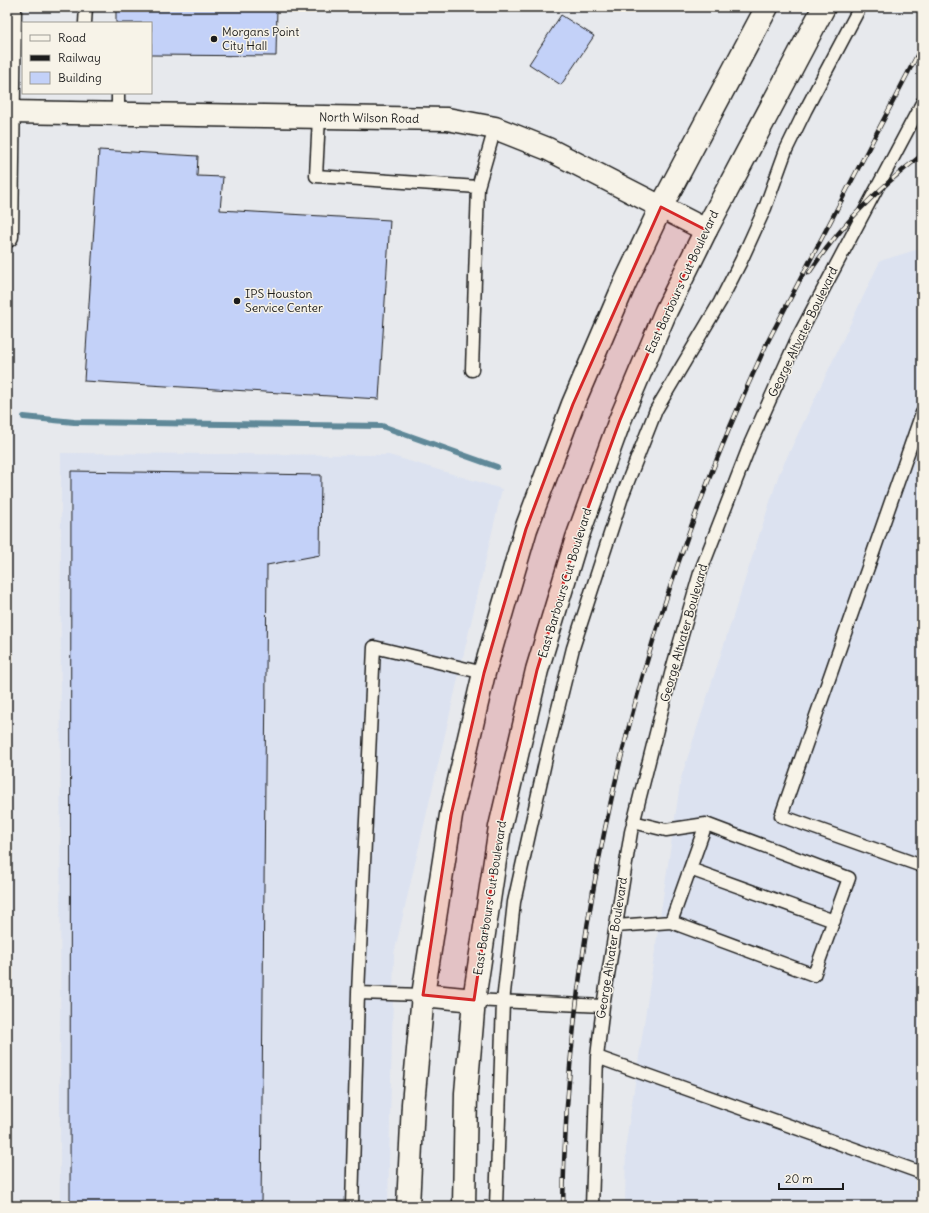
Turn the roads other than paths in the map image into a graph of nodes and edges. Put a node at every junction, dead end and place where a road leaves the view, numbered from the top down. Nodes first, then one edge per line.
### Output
1 (10, 7) edge
2 (86, 7) edge
3 (767, 7) edge
4 (824, 7) edge
5 (860, 7) edge
6 (85, 22) edge
7 (118, 103) edge
8 (922, 103) edge
9 (8, 112) edge
10 (319, 117) junction
11 (495, 128) junction
12 (478, 188) junction
13 (661, 207) junction
14 (706, 230) junction
15 (7, 236) edge
16 (472, 370) dead end
17 (922, 413) edge
18 (484, 673) junction
19 (633, 822) junction
20 (706, 824) junction
21 (922, 866) edge
22 (690, 869) junction
23 (834, 921) junction
24 (671, 922) junction
25 (616, 926) junction
26 (358, 993) junction
27 (423, 995) junction
28 (474, 1000) junction
29 (503, 1002) junction
30 (603, 1006) junction
31 (597, 1056) junction
32 (922, 1173) edge
33 (352, 1206) edge
34 (408, 1206) edge
35 (464, 1206) edge
36 (496, 1206) edge
37 (592, 1206) edge

1 - 9 street
2 - 6 lane
3 - 13 street
4 - 14 street, East Barbours Cut Boulevard
5 - 29 lane
7 - 9 street, North Wilson Road
7 - 10 street, North Wilson Road
8 - 19 lane, George Altvater Boulevard
9 - 15 street
10 - 11 street, North Wilson Road
10 - 12 lane
11 - 12 lane
11 - 13 street, North Wilson Road
12 - 16 lane
13 - 14 street, North Wilson Road
13 - 18 street
14 - 28 street, East Barbours Cut Boulevard
17 - 21 lane
18 - 26 lane
18 - 27 street
19 - 20 lane
19 - 25 lane, George Altvater Boulevard
20 - 22 lane
20 - 23 lane
22 - 23 lane
22 - 24 lane
23 - 24 lane
24 - 25 lane
25 - 30 lane, George Altvater Boulevard
26 - 27 lane
26 - 33 lane
27 - 28 street
27 - 34 street
28 - 29 lane
28 - 35 street, East Barbours Cut Boulevard
29 - 30 lane
29 - 36 lane
30 - 31 lane, George Altvater Boulevard
31 - 32 lane
31 - 37 lane, George Altvater Boulevard

